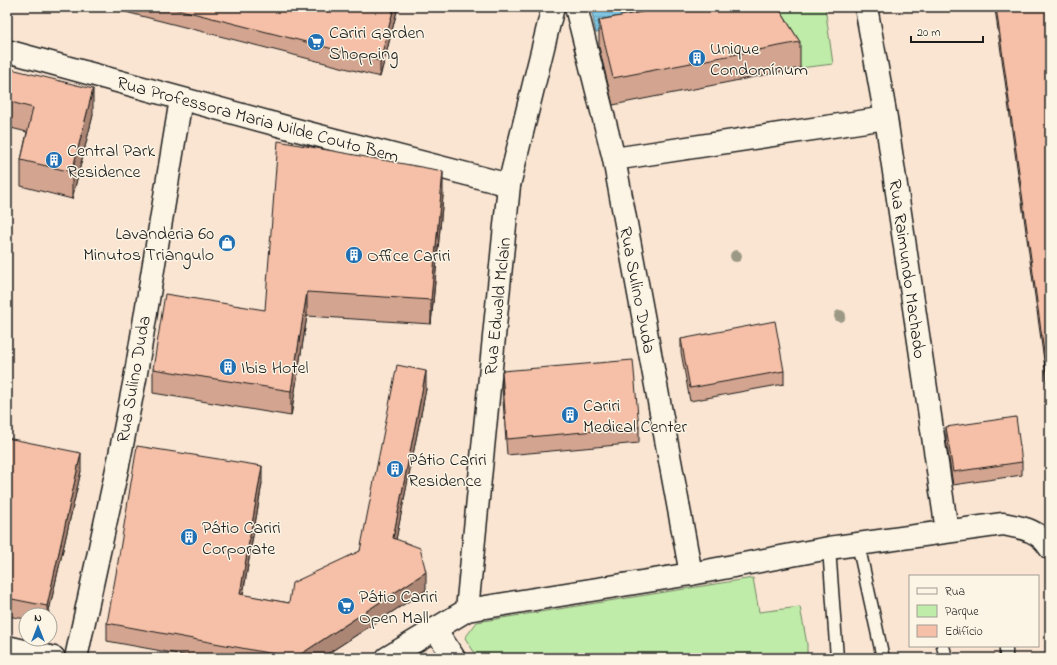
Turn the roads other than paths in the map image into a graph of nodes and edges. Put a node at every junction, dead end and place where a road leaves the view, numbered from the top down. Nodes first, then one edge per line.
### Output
1 (553, 7) edge
2 (576, 7) edge
3 (866, 7) edge
4 (7, 51) edge
5 (181, 99) junction
6 (886, 118) junction
7 (614, 159) junction
8 (509, 185) junction
9 (947, 531) junction
10 (858, 544) junction
11 (829, 548) junction
12 (1050, 548) edge
13 (692, 574) junction
14 (467, 610) junction
15 (435, 629) junction
16 (7, 647) edge
17 (943, 647) edge
18 (1006, 647) edge
19 (54, 658) edge
20 (76, 658) edge
21 (387, 658) edge
22 (454, 658) edge
23 (837, 658) edge
24 (883, 658) edge
25 (946, 658) edge
26 (1006, 658) edge

1 - 8 street, Rua Edwald Mclain
2 - 7 street, Rua Sulino Duda
3 - 6 street, Rua Raimundo Machado
4 - 5 street, Rua Professora Maria Nilde Couto Bem
5 - 8 street, Rua Professora Maria Nilde Couto Bem
5 - 20 street, Rua Sulino Duda
6 - 7 street
6 - 9 street, Rua Raimundo Machado
7 - 13 street, Rua Sulino Duda
8 - 14 street, Rua Edwald Mclain
9 - 10 street
9 - 12 street
10 - 11 street
10 - 24 lane
11 - 13 street
11 - 23 lane
13 - 14 street
14 - 15 street
15 - 21 street
15 - 22 street
16 - 19 street
17 - 25 lane
18 - 26 lane

